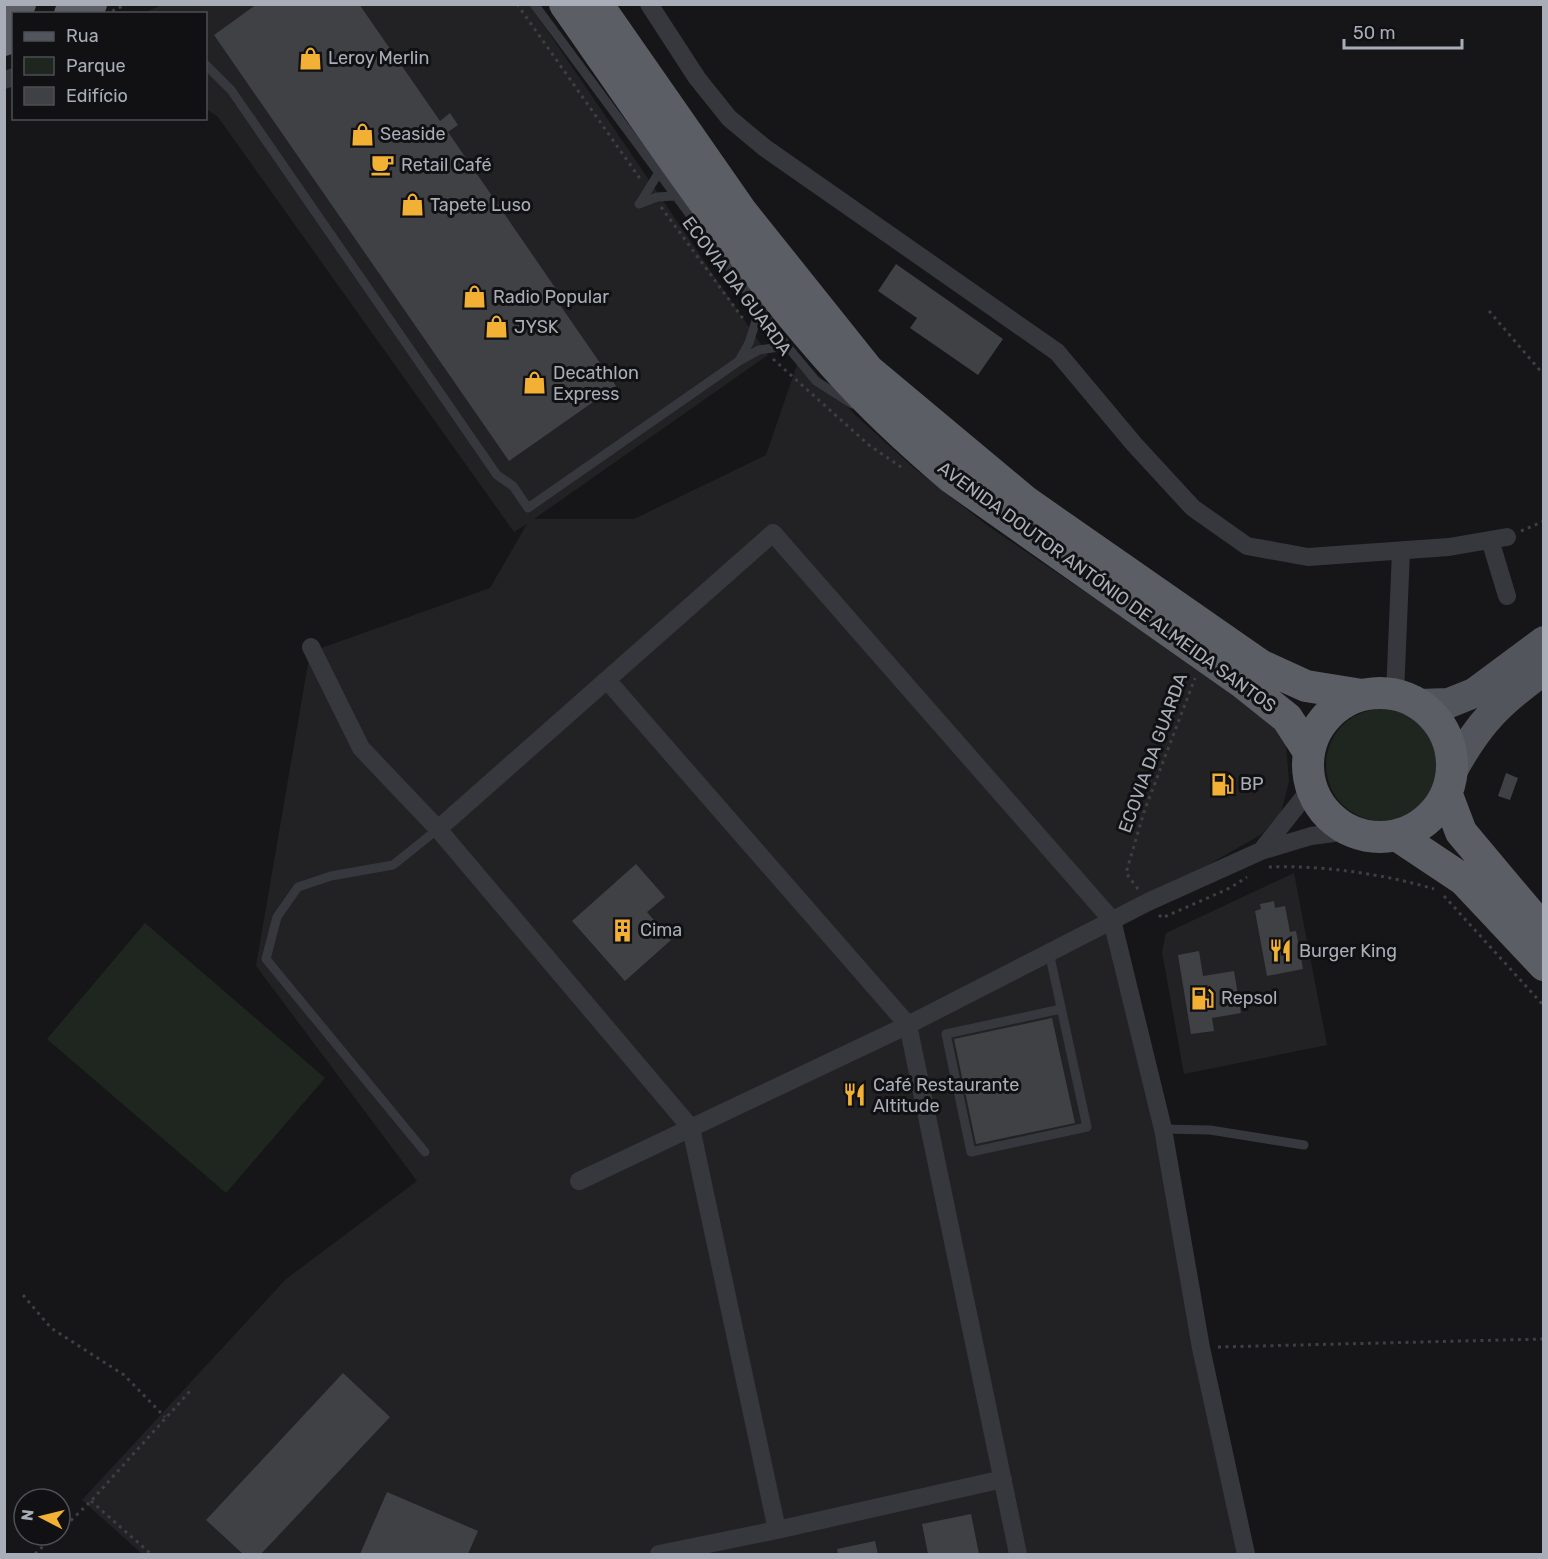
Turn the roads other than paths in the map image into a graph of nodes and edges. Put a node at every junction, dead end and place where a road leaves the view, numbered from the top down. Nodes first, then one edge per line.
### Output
1 (20, 4) edge
2 (91, 4) edge
3 (534, 4) edge
4 (564, 4) edge
5 (597, 4) edge
6 (650, 4) edge
7 (4, 11) edge
8 (74, 12) edge
9 (207, 66) edge
10 (658, 174) junction
11 (652, 195) junction
12 (674, 196) junction
13 (639, 204) dead end
14 (759, 311) junction
15 (787, 346) junction
16 (739, 361) junction
17 (910, 457) junction
18 (1401, 551) junction
19 (1506, 596) dead end
20 (1544, 640) edge
21 (311, 647) dead end
22 (1544, 670) edge
23 (607, 680) junction
24 (1362, 695) junction
25 (1407, 699) junction
26 (1309, 752) junction
27 (1450, 783) junction
28 (1311, 788) junction
29 (438, 829) junction
30 (1348, 831) junction
31 (1398, 836) junction
32 (1262, 859) junction
33 (1513, 896) junction
34 (1544, 915) edge
35 (1112, 920) junction
36 (1544, 931) edge
37 (1049, 952) junction
38 (1544, 965) edge
39 (1061, 1009) junction
40 (908, 1025) junction
41 (691, 1128) junction
42 (1163, 1129) junction
43 (1304, 1145) dead end
44 (425, 1152) dead end
45 (579, 1181) dead end
46 (1003, 1479) junction
47 (777, 1530) junction
48 (659, 1554) edge
49 (1018, 1554) edge
50 (1246, 1554) edge

1 - 7 highway
2 - 8 highway
3 - 10 lane
4 - 17 highway, AVENIDA DOUTOR ANTÓNIO DE ALMEIDA SANTOS
5 - 24 highway, AVENIDA DOUTOR ANTÓNIO DE ALMEIDA SANTOS
6 - 18 street
9 - 16 lane
10 - 11 lane
10 - 12 lane
11 - 12 lane
11 - 13 lane
12 - 14 lane
14 - 15 lane
14 - 16 lane
15 - 16 lane
15 - 17 lane
17 - 26 highway, AVENIDA DOUTOR ANTÓNIO DE ALMEIDA SANTOS
18 - 19 street
18 - 25 street
20 - 25 main road
21 - 29 street
22 - 27 main road
23 - 29 street
23 - 35 street
23 - 40 street
24 - 25 highway
24 - 26 highway
25 - 27 highway
26 - 28 highway
27 - 31 highway
27 - 33 highway
28 - 30 highway
28 - 32 street
29 - 41 street
29 - 44 lane
30 - 31 highway
30 - 32 street
31 - 38 highway
32 - 35 street
33 - 34 lane
33 - 36 highway
35 - 37 street
35 - 42 street
37 - 39 lane
37 - 40 street
39 - 39 lane
40 - 41 street
40 - 46 street
41 - 45 street
41 - 47 street
42 - 43 lane
42 - 50 street
46 - 47 street
46 - 49 street
47 - 48 street

